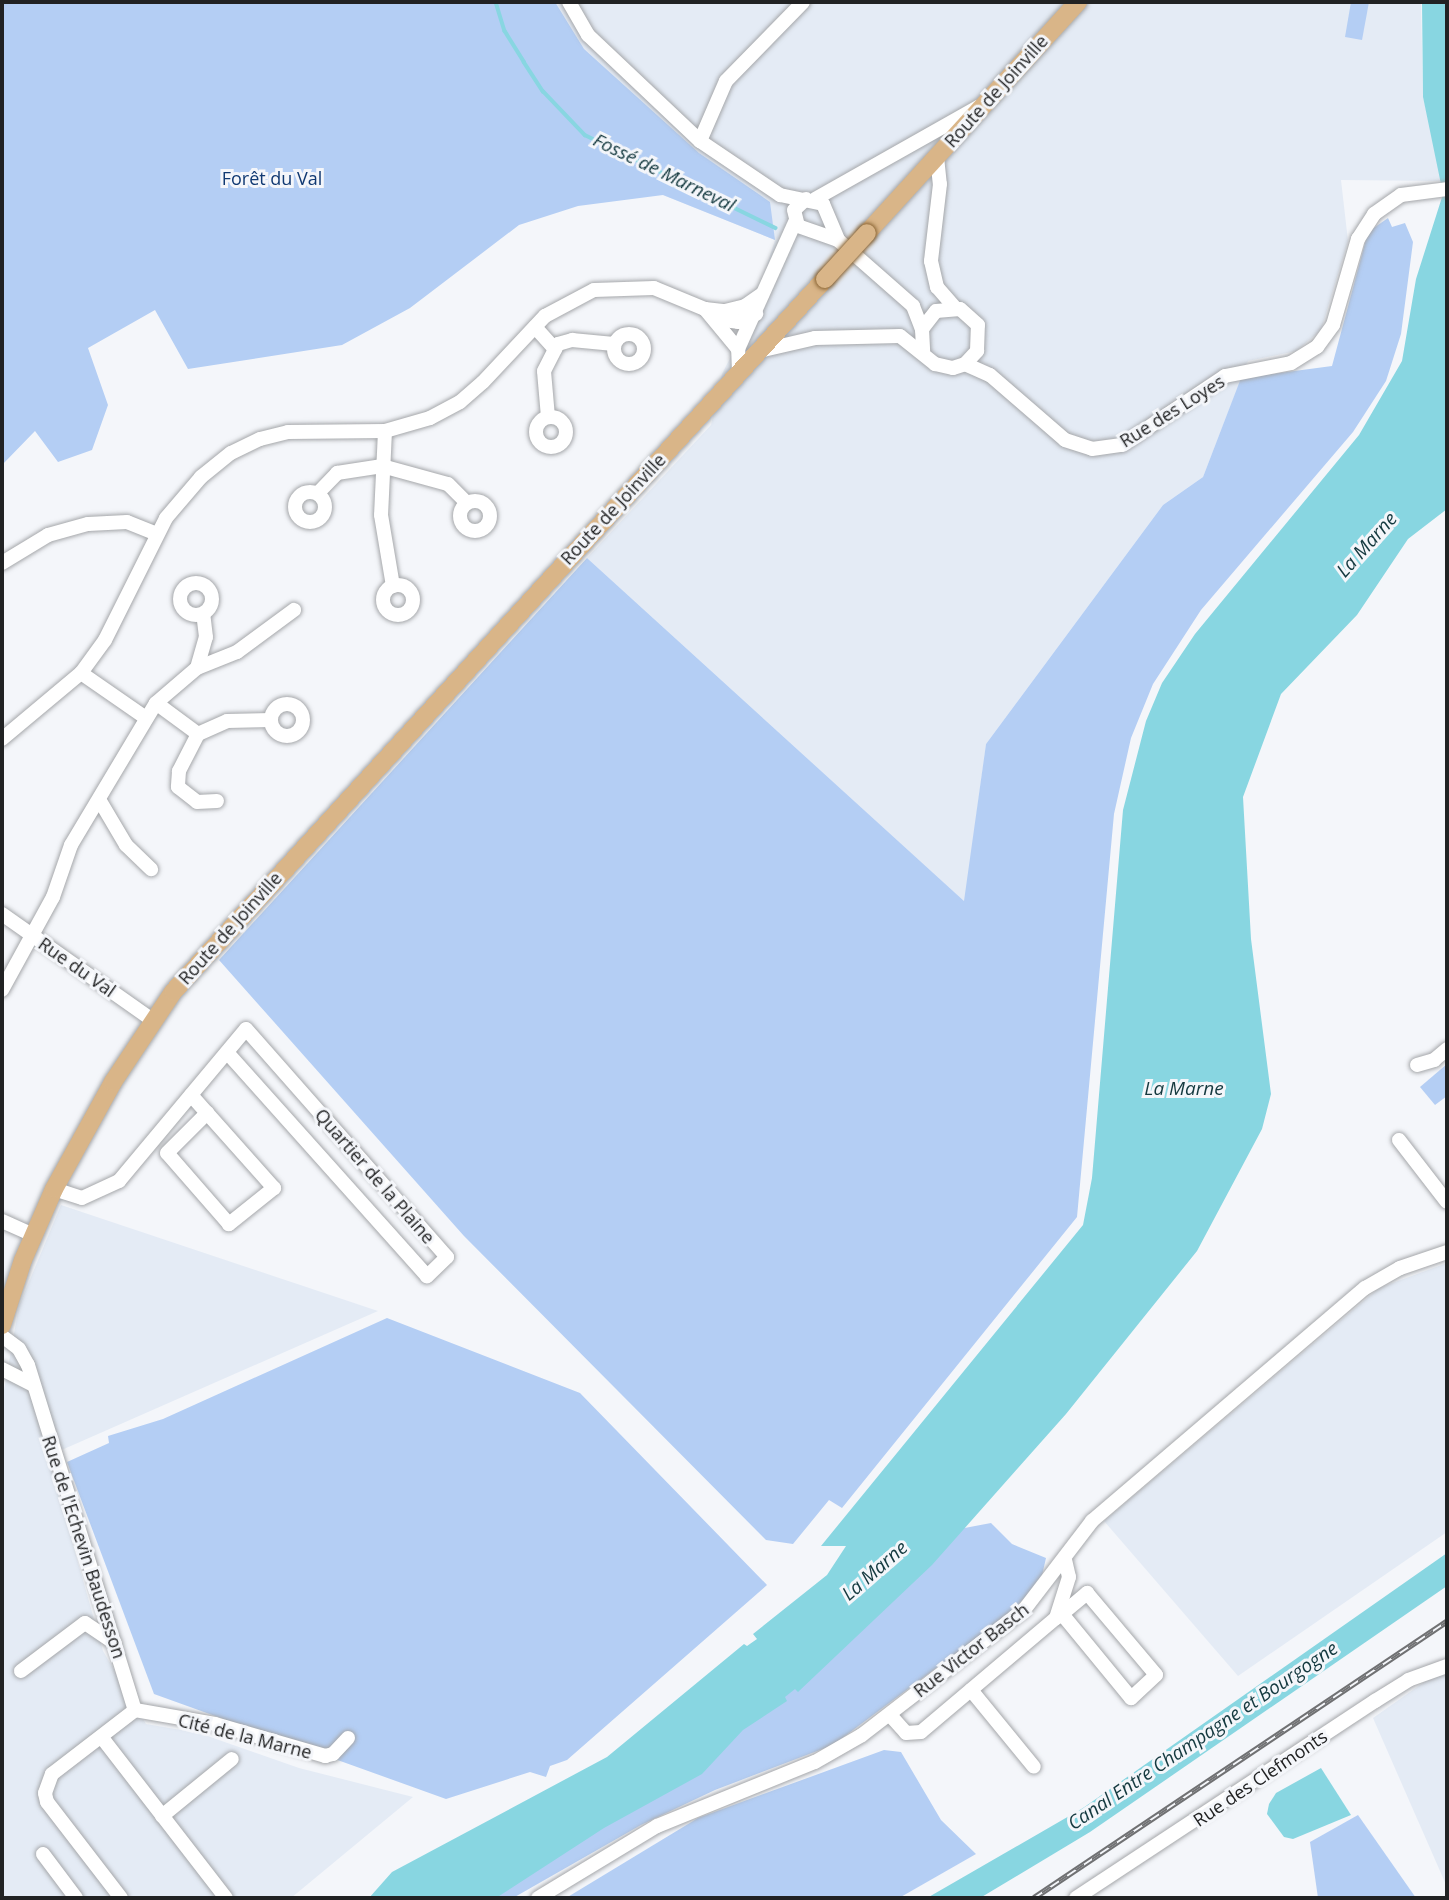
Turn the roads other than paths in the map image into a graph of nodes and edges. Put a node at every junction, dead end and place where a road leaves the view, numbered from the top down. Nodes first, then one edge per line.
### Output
1 (569, 2) edge
2 (803, 2) edge
3 (1078, 2) edge
4 (985, 104) junction
5 (701, 141) junction
6 (937, 157) junction
7 (1444, 189) edge
8 (780, 195) junction
9 (810, 199) junction
10 (827, 218) junction
11 (794, 219) junction
12 (811, 232) junction
13 (838, 240) junction
14 (785, 247) junction
15 (762, 293) junction
16 (913, 306) junction
17 (955, 308) junction
18 (936, 311) junction
19 (709, 314) junction
20 (755, 314) junction
21 (535, 327) junction
22 (922, 329) junction
23 (614, 344) dead end
24 (555, 349) junction
25 (738, 349) junction
26 (759, 351) junction
27 (923, 351) junction
28 (977, 351) junction
29 (965, 364) junction
30 (739, 373) junction
31 (990, 375) junction
32 (548, 417) dead end
33 (385, 431) junction
34 (382, 466) junction
35 (318, 493) dead end
36 (467, 503) dead end
37 (156, 534) junction
38 (2, 563) edge
39 (393, 586) dead end
40 (294, 610) dead end
41 (203, 614) dead end
42 (197, 668) junction
43 (81, 673) junction
44 (156, 703) junction
45 (146, 718) junction
46 (271, 720) dead end
47 (198, 734) junction
48 (2, 739) edge
49 (100, 801) junction
50 (217, 801) dead end
51 (151, 869) dead end
52 (2, 914) edge
53 (32, 936) junction
54 (2, 990) edge
55 (152, 1020) junction
56 (1447, 1049) edge
57 (227, 1052) junction
58 (1417, 1065) dead end
59 (191, 1095) junction
60 (207, 1113) junction
61 (1399, 1140) dead end
62 (54, 1189) junction
63 (1447, 1202) edge
64 (2, 1221) edge
65 (33, 1235) junction
66 (1447, 1252) edge
67 (3, 1317) edge
68 (2, 1336) edge
69 (2, 1369) edge
70 (31, 1384) junction
71 (1065, 1559) junction
72 (99, 1592) junction
73 (1059, 1616) junction
74 (85, 1623) junction
75 (115, 1643) junction
76 (1447, 1666) edge
77 (21, 1671) dead end
78 (971, 1690) junction
79 (135, 1710) junction
80 (890, 1715) junction
81 (348, 1738) dead end
82 (103, 1739) junction
83 (232, 1759) dead end
84 (1034, 1767) dead end
85 (162, 1816) junction
86 (43, 1854) dead end
87 (76, 1898) edge
88 (121, 1898) edge
89 (226, 1898) edge
90 (538, 1898) edge
91 (1076, 1898) edge

1 - 5 street
2 - 5 street
3 - 4 main road, Route de Joinville
4 - 6 main road, Route de Joinville
4 - 9 street
5 - 8 street
6 - 17 street
6 - 26 main road, Route de Joinville, bridge
7 - 31 street, Rue des Loyes
8 - 9 street
8 - 11 street
9 - 10 street
9 - 11 street
10 - 12 street
10 - 13 street
11 - 12 street
11 - 14 street
12 - 13 street
12 - 14 street
13 - 16 street
14 - 15 street
15 - 19 street
15 - 20 street
16 - 18 street
16 - 22 street
17 - 18 street
17 - 28 street
18 - 22 street
19 - 20 street
19 - 21 street
19 - 25 street
20 - 25 street
21 - 24 street
21 - 33 street
22 - 27 street
23 - 24 street
24 - 32 street
25 - 30 street
26 - 27 street
26 - 30 main road, Route de Joinville
27 - 29 street
28 - 29 street
28 - 31 street
29 - 31 street
30 - 55 main road, Route de Joinville
33 - 34 street
33 - 37 street
34 - 35 street
34 - 36 street
34 - 39 street
37 - 38 street
37 - 43 street
40 - 42 street
41 - 42 street
42 - 44 street
43 - 45 street
43 - 48 street
44 - 45 street
44 - 47 street
45 - 49 street
46 - 47 street
47 - 50 street
49 - 51 street
49 - 53 street
52 - 53 street, Rue du Val
53 - 54 street
53 - 55 street, Rue du Val
55 - 62 main road, Route de Joinville
56 - 58 street
57 - 57 street, Quartier de la Plaine
57 - 59 street
59 - 60 street
59 - 62 street
60 - 60 street
61 - 63 street
62 - 65 main road, Route de Joinville
64 - 65 street
65 - 67 main road, Route de Joinville
66 - 71 street, Rue Victor Basch
68 - 70 street, Rue de l'Echevin Baudesson
69 - 70 street
70 - 72 street, Rue de l'Echevin Baudesson
71 - 73 street
71 - 80 street, Rue Victor Basch
72 - 74 street
72 - 75 street, Rue de l'Echevin Baudesson
73 - 73 street
73 - 78 street
74 - 75 street
74 - 77 street
75 - 79 street, Rue de l'Echevin Baudesson
76 - 91 street, Rue des Clefmonts
78 - 80 street
78 - 84 street
79 - 81 street, Cité de la Marne
79 - 82 street
80 - 90 street, Rue Victor Basch
82 - 85 street
82 - 88 street
83 - 85 street
85 - 89 street
86 - 87 street

